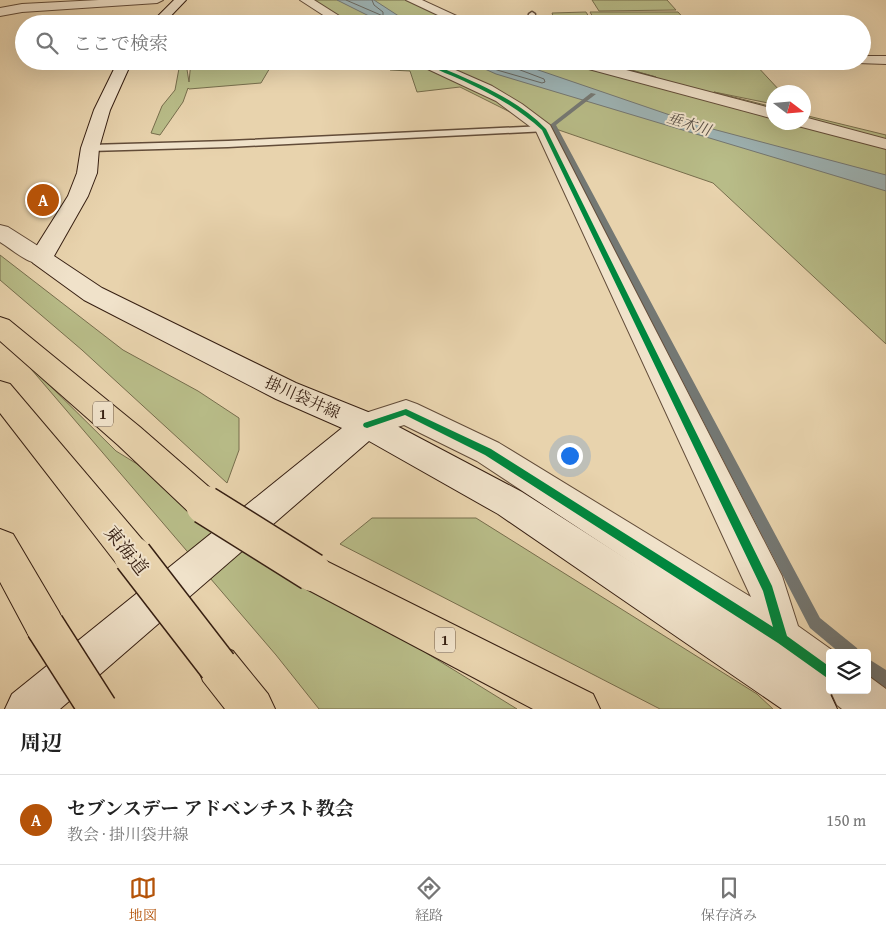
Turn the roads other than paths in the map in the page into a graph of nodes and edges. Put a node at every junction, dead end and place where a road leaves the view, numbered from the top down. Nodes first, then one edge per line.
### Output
1 (157, 0) edge
2 (180, 0) edge
3 (306, 0) edge
4 (412, 0) edge
5 (0, 12) edge
6 (165, 15) edge
7 (331, 15) edge
8 (447, 15) edge
9 (871, 60) edge
10 (886, 60) edge
11 (121, 70) edge
12 (442, 70) edge
13 (609, 70) edge
14 (766, 112) edge
15 (811, 124) edge
16 (544, 129) junction
17 (886, 144) edge
18 (90, 148) junction
19 (0, 232) edge
20 (41, 258) junction
21 (0, 326) edge
22 (0, 392) edge
23 (367, 425) junction
24 (0, 546) edge
25 (782, 639) junction
26 (826, 671) edge
27 (857, 694) edge
28 (27, 709) edge
29 (98, 709) edge
30 (253, 709) edge
31 (578, 709) edge
32 (815, 709) edge
33 (877, 709) edge

1 - 5 street
2 - 6 street
3 - 7 street
4 - 8 street
9 - 10 street
11 - 18 street
12 - 16 street
13 - 14 street
15 - 17 street
16 - 18 lane
16 - 25 street
18 - 20 street
19 - 20 street, 掛川袋井線
20 - 23 street, 掛川袋井線
21 - 31 highway, 1, bridge
22 - 30 highway, 東海道, bridge
23 - 25 street
23 - 28 street, 掛川袋井線
23 - 32 street
24 - 29 highway, bridge
25 - 26 street
27 - 33 street

